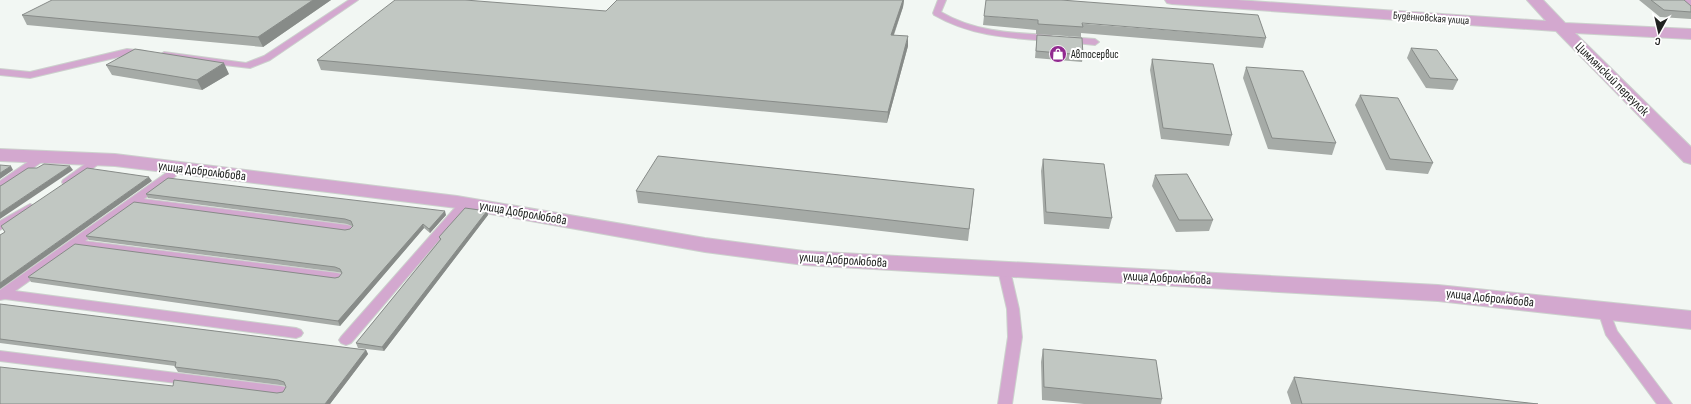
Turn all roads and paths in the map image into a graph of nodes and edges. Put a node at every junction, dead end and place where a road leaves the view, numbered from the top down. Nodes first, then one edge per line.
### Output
1 (354, 0) edge
2 (942, 0) edge
3 (1172, 0) edge
4 (1534, 0) edge
5 (1687, 0) edge
6 (1215, 1) edge
7 (1691, 3) edge
8 (1560, 27) junction
9 (1691, 34) edge
10 (1095, 42) dead end
11 (0, 72) edge
12 (0, 155) edge
13 (42, 157) junction
14 (1691, 158) edge
15 (99, 159) junction
16 (180, 168) junction
17 (0, 186) edge
18 (55, 190) edge
19 (133, 201) junction
20 (36, 203) edge
21 (465, 203) junction
22 (0, 226) edge
23 (347, 229) edge
24 (74, 243) junction
25 (1004, 270) junction
26 (337, 277) edge
27 (1, 295) edge
28 (1604, 311) junction
29 (1691, 320) edge
30 (296, 333) dead end
31 (346, 340) dead end
32 (0, 356) edge
33 (280, 390) dead end
34 (1005, 404) edge
35 (1665, 404) edge

1 - 11 lane
2 - 10 lane
3 - 6 street, Будённовская улица
4 - 8 street, Цимлянский переулок
5 - 7 street
6 - 8 street, Будённовская улица
8 - 9 street, Будённовская улица
8 - 14 street, Цимлянский переулок
12 - 13 street, улица Добролюбова
13 - 15 street, улица Добролюбова
13 - 17 lane
15 - 16 street, улица Добролюбова
15 - 18 lane
16 - 19 lane
16 - 21 street, улица Добролюбова
19 - 23 lane
19 - 24 lane
20 - 22 lane
21 - 25 street, улица Добролюбова
21 - 31 lane
24 - 26 lane
24 - 27 lane
25 - 28 street, улица Добролюбова
25 - 34 lane
27 - 30 lane
28 - 29 street, улица Добролюбова
28 - 35 lane
32 - 33 lane

